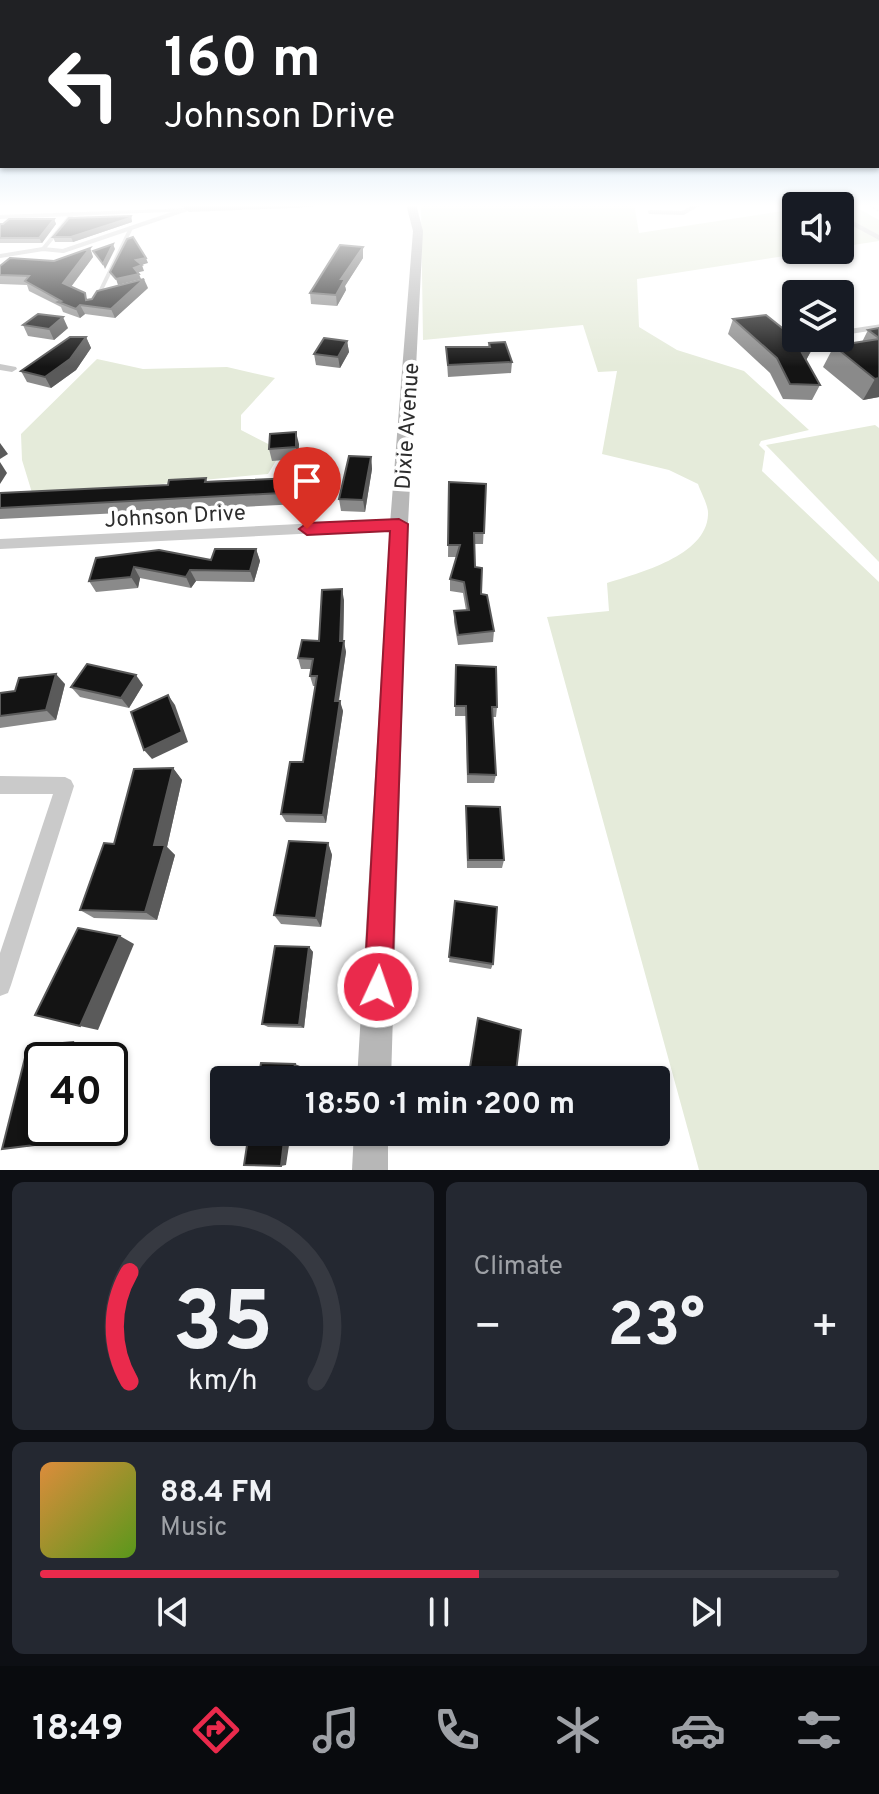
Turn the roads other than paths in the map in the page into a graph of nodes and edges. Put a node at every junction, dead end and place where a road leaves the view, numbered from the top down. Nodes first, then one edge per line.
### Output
1 (116, 259) edge
2 (416, 259) edge
3 (93, 305) edge
4 (879, 327) edge
5 (854, 331) edge
6 (0, 367) edge
7 (12, 369) dead end
8 (399, 524) junction
9 (0, 544) edge
10 (0, 785) edge
11 (0, 985) edge
12 (375, 1066) edge
13 (371, 1146) edge
14 (370, 1170) edge

1 - 3 lane
2 - 8 street, Dixie Avenue
4 - 5 lane
6 - 7 street
8 - 9 street, Johnson Drive
8 - 12 street, Dixie Avenue
10 - 11 street
13 - 14 street

